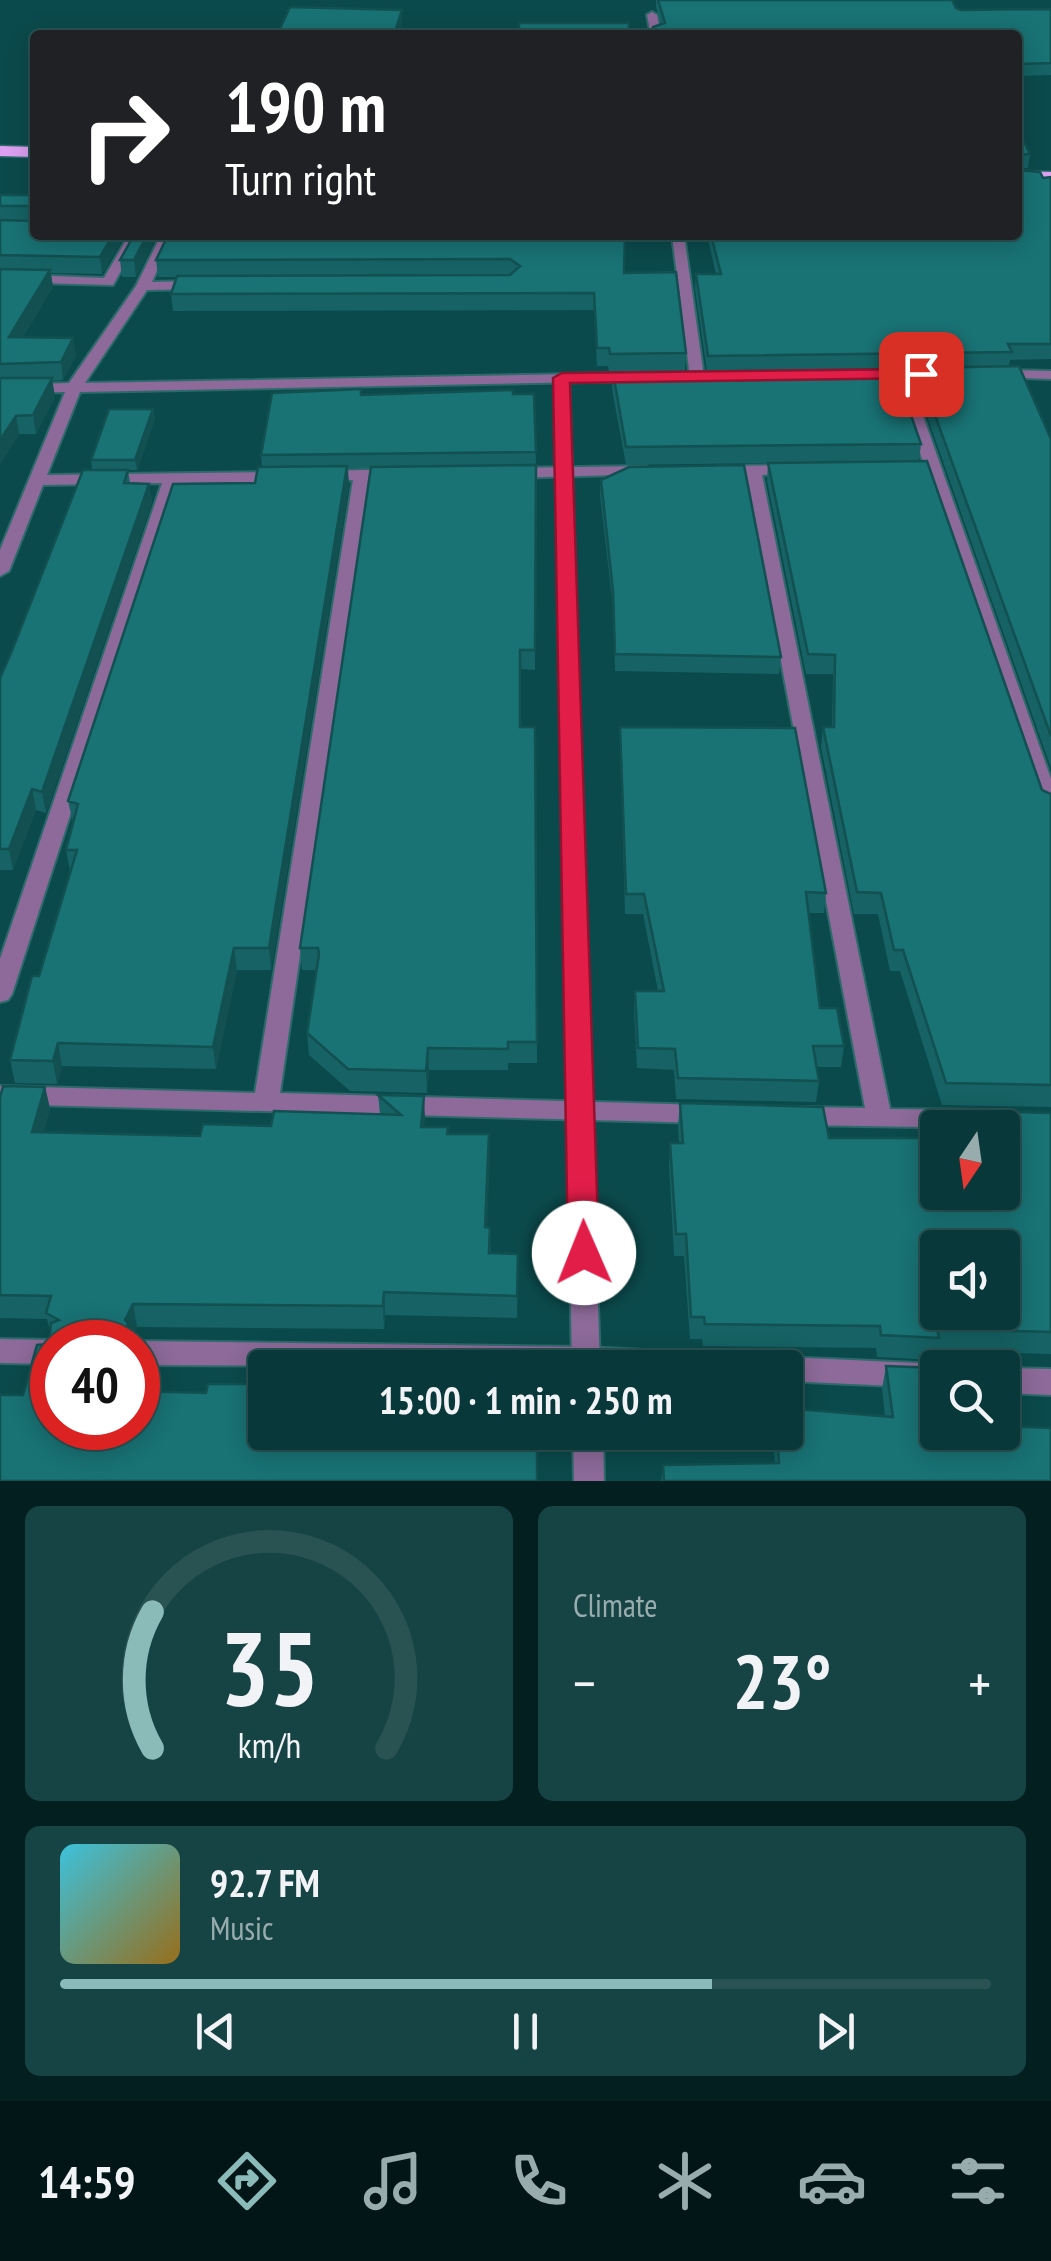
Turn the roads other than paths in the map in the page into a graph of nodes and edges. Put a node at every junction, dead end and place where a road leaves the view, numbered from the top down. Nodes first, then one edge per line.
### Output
1 (652, 15) dead end
2 (655, 30) edge
3 (0, 151) edge
4 (30, 152) edge
5 (1022, 162) edge
6 (1051, 162) edge
7 (0, 164) edge
8 (30, 164) edge
9 (1022, 176) edge
10 (1051, 176) edge
11 (132, 240) edge
12 (165, 240) edge
13 (679, 240) edge
14 (0, 278) edge
15 (143, 286) junction
16 (220, 286) edge
17 (960, 374) edge
18 (978, 374) edge
19 (1051, 374) edge
20 (864, 375) edge
21 (900, 375) junction
22 (716, 376) edge
23 (658, 377) edge
24 (678, 377) edge
25 (697, 377) junction
26 (562, 378) junction
27 (75, 386) junction
28 (0, 388) edge
29 (753, 470) junction
30 (813, 470) edge
31 (658, 471) edge
32 (696, 471) edge
33 (564, 472) junction
34 (490, 473) edge
35 (417, 474) edge
36 (362, 475) junction
37 (39, 480) junction
38 (171, 480) junction
39 (0, 571) edge
40 (1051, 809) edge
41 (0, 994) edge
42 (0, 1095) edge
43 (266, 1100) junction
44 (581, 1111) junction
45 (720, 1114) edge
46 (780, 1115) edge
47 (879, 1117) junction
48 (920, 1118) edge
49 (586, 1350) edge
50 (0, 1351) edge
51 (30, 1352) edge
52 (160, 1353) edge
53 (248, 1355) edge
54 (803, 1370) edge
55 (920, 1375) edge
56 (1020, 1381) edge
57 (1051, 1382) edge
58 (589, 1450) edge
59 (590, 1481) edge

1 - 2 street
3 - 4 highway
5 - 6 highway
7 - 8 highway
9 - 10 highway
11 - 14 street
12 - 15 street
13 - 25 street
15 - 16 street
15 - 27 street
17 - 21 street
18 - 19 street
20 - 21 street
21 - 40 street
22 - 25 street
23 - 26 street
24 - 25 street
26 - 27 street
26 - 33 street
27 - 28 street
27 - 37 street
29 - 30 street
29 - 32 street
29 - 47 street
31 - 33 street
33 - 34 street
33 - 44 street
35 - 36 street
36 - 38 street
36 - 43 street
37 - 38 street
37 - 39 street
38 - 41 street
42 - 43 street
43 - 44 street
44 - 45 street
44 - 49 street
46 - 47 street
47 - 48 street
50 - 51 street
52 - 53 street
54 - 55 street
56 - 57 street
58 - 59 street

